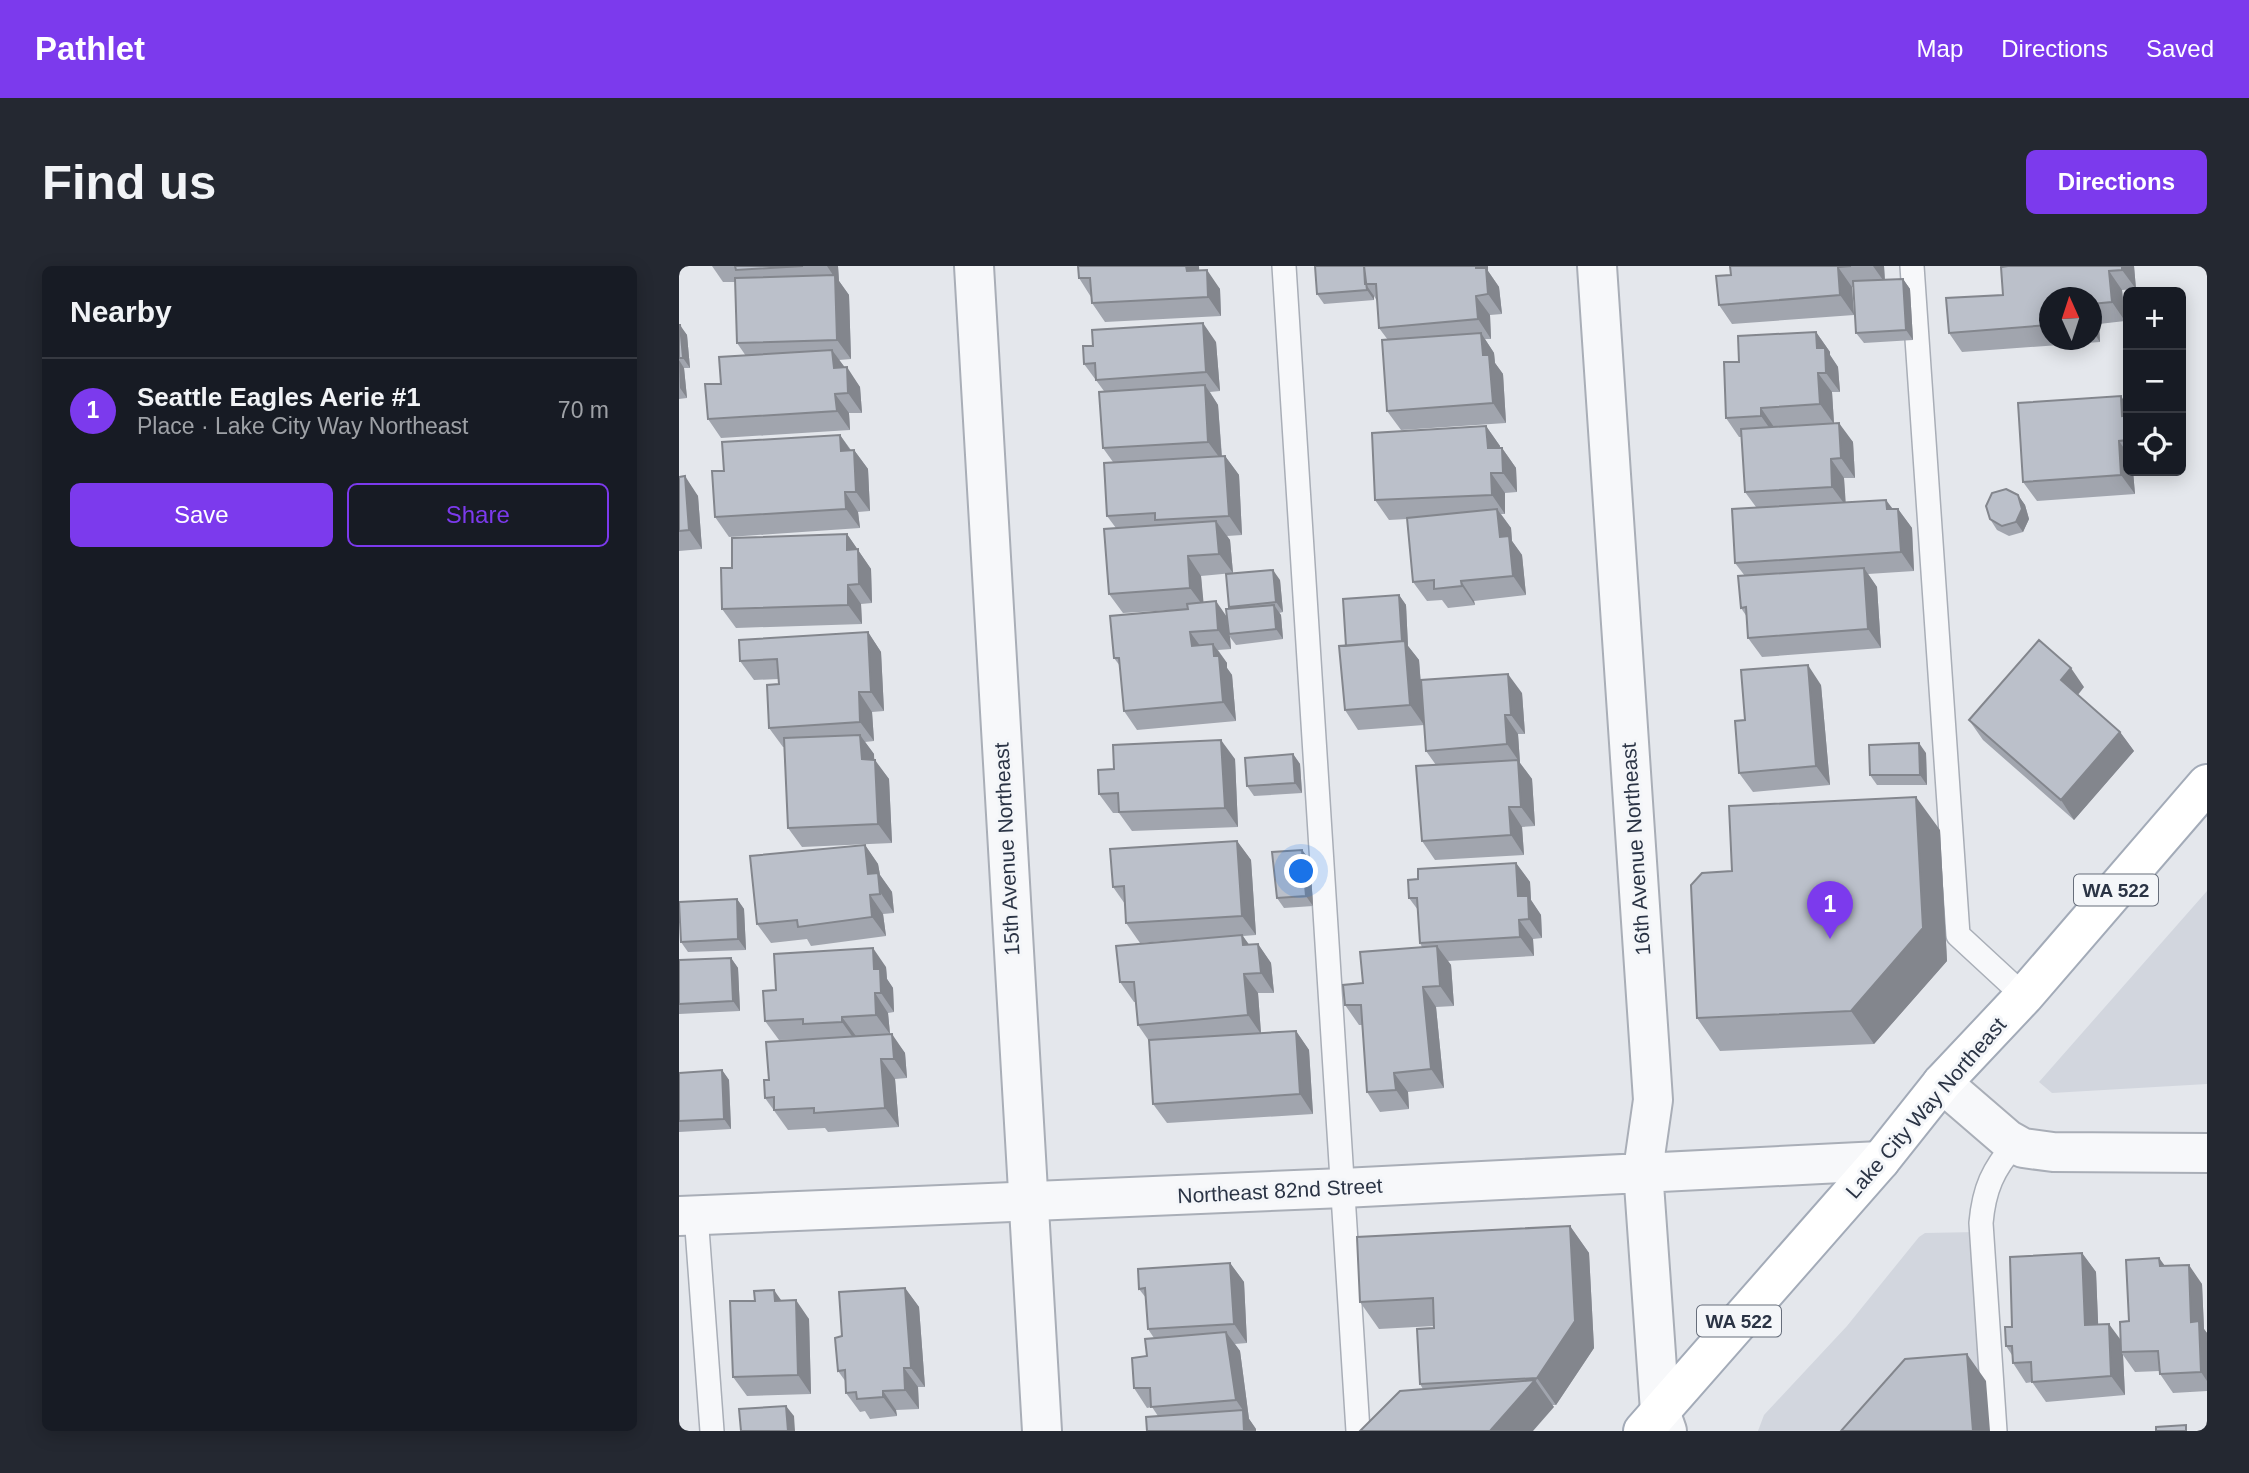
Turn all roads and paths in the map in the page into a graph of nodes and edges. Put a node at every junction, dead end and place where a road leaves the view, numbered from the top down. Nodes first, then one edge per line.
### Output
1 (974, 266) edge
2 (1284, 266) edge
3 (1597, 266) edge
4 (1912, 266) edge
5 (2206, 786) edge
6 (2024, 996) junction
7 (1942, 1083) junction
8 (2015, 1144) junction
9 (2207, 1153) edge
10 (1880, 1161) junction
11 (1643, 1170) junction
12 (1343, 1188) junction
13 (1026, 1200) junction
14 (687, 1215) edge
15 (1657, 1424) edge
16 (712, 1431) edge
17 (1042, 1431) edge
18 (1358, 1431) edge
19 (1995, 1431) edge

1 - 13 street, 15th Avenue Northeast
2 - 12 lane
3 - 11 street, 16th Avenue Northeast
4 - 6 lane
5 - 6 main road, Lake City Way Northeast / WA 522
6 - 7 main road, Lake City Way Northeast / WA 522
7 - 8 street
7 - 10 main road, Lake City Way Northeast / WA 522
8 - 9 street
8 - 19 lane
10 - 11 street, Northeast 82nd Street
10 - 15 main road, Lake City Way Northeast / WA 522
11 - 12 street, Northeast 82nd Street
11 - 15 street, 16th Avenue Northeast
12 - 13 street, Northeast 82nd Street
12 - 18 lane
13 - 14 street, Northeast 82nd Street
13 - 17 street, 15th Avenue Northeast
14 - 16 lane

